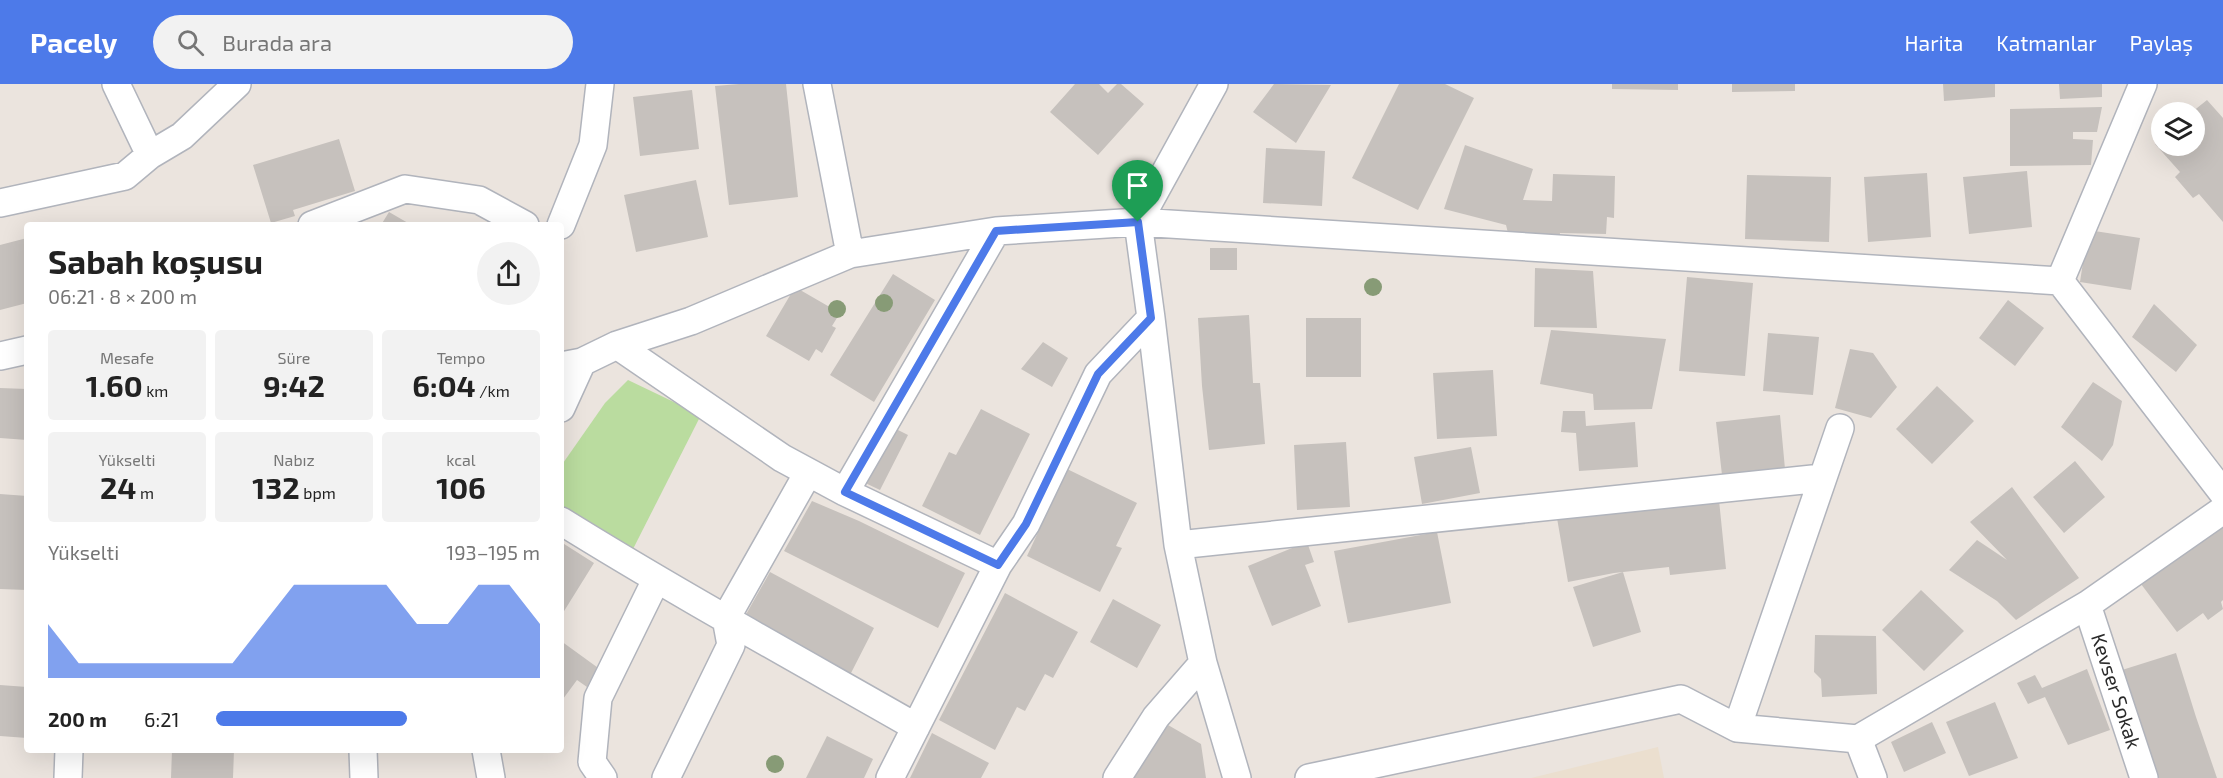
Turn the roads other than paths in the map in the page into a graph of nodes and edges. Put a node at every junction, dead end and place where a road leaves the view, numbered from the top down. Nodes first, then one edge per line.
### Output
1 (116, 84) edge
2 (237, 84) edge
3 (600, 84) edge
4 (817, 84) edge
5 (1214, 84) edge
6 (2143, 84) edge
7 (150, 155) junction
8 (0, 203) edge
9 (320, 222) edge
10 (519, 222) edge
11 (562, 222) edge
12 (1138, 222) junction
13 (996, 231) junction
14 (850, 254) junction
15 (2060, 281) junction
16 (1151, 318) junction
17 (617, 345) junction
18 (24, 351) edge
19 (0, 356) edge
20 (571, 364) edge
21 (564, 395) edge
22 (1840, 428) dead end
23 (808, 473) junction
24 (1822, 478) junction
25 (845, 492) junction
26 (2223, 493) edge
27 (2223, 510) edge
28 (564, 523) edge
29 (1178, 545) junction
30 (998, 565) junction
31 (656, 580) junction
32 (2087, 605) junction
33 (726, 618) junction
34 (1203, 663) junction
35 (916, 727) junction
36 (1737, 728) junction
37 (1858, 739) junction
38 (69, 753) edge
39 (363, 753) edge
40 (487, 753) edge
41 (68, 778) edge
42 (364, 778) edge
43 (491, 778) edge
44 (603, 778) edge
45 (666, 778) edge
46 (890, 778) edge
47 (1117, 778) edge
48 (1237, 778) edge
49 (1309, 778) edge
50 (1873, 778) edge
51 (2144, 778) edge

1 - 7 street
2 - 7 street
3 - 11 street
4 - 14 street
5 - 12 street
6 - 15 street
7 - 8 street
9 - 10 street
12 - 13 street
12 - 15 street
12 - 16 street
13 - 14 street
13 - 25 street
14 - 17 street
15 - 26 street
16 - 29 street
16 - 30 street
17 - 20 street
17 - 23 street
18 - 19 street
20 - 21 street
22 - 24 street
23 - 25 street
23 - 33 street
24 - 29 street
24 - 36 street
25 - 30 street
27 - 32 street
28 - 31 street
29 - 34 street
30 - 35 street
31 - 33 street
31 - 44 street
32 - 37 street
32 - 51 street, Kevser Sokak
33 - 35 street
33 - 45 street
34 - 47 street
34 - 48 street
35 - 46 street
36 - 37 street
36 - 49 street
37 - 50 street
38 - 41 street
39 - 42 street
40 - 43 street

